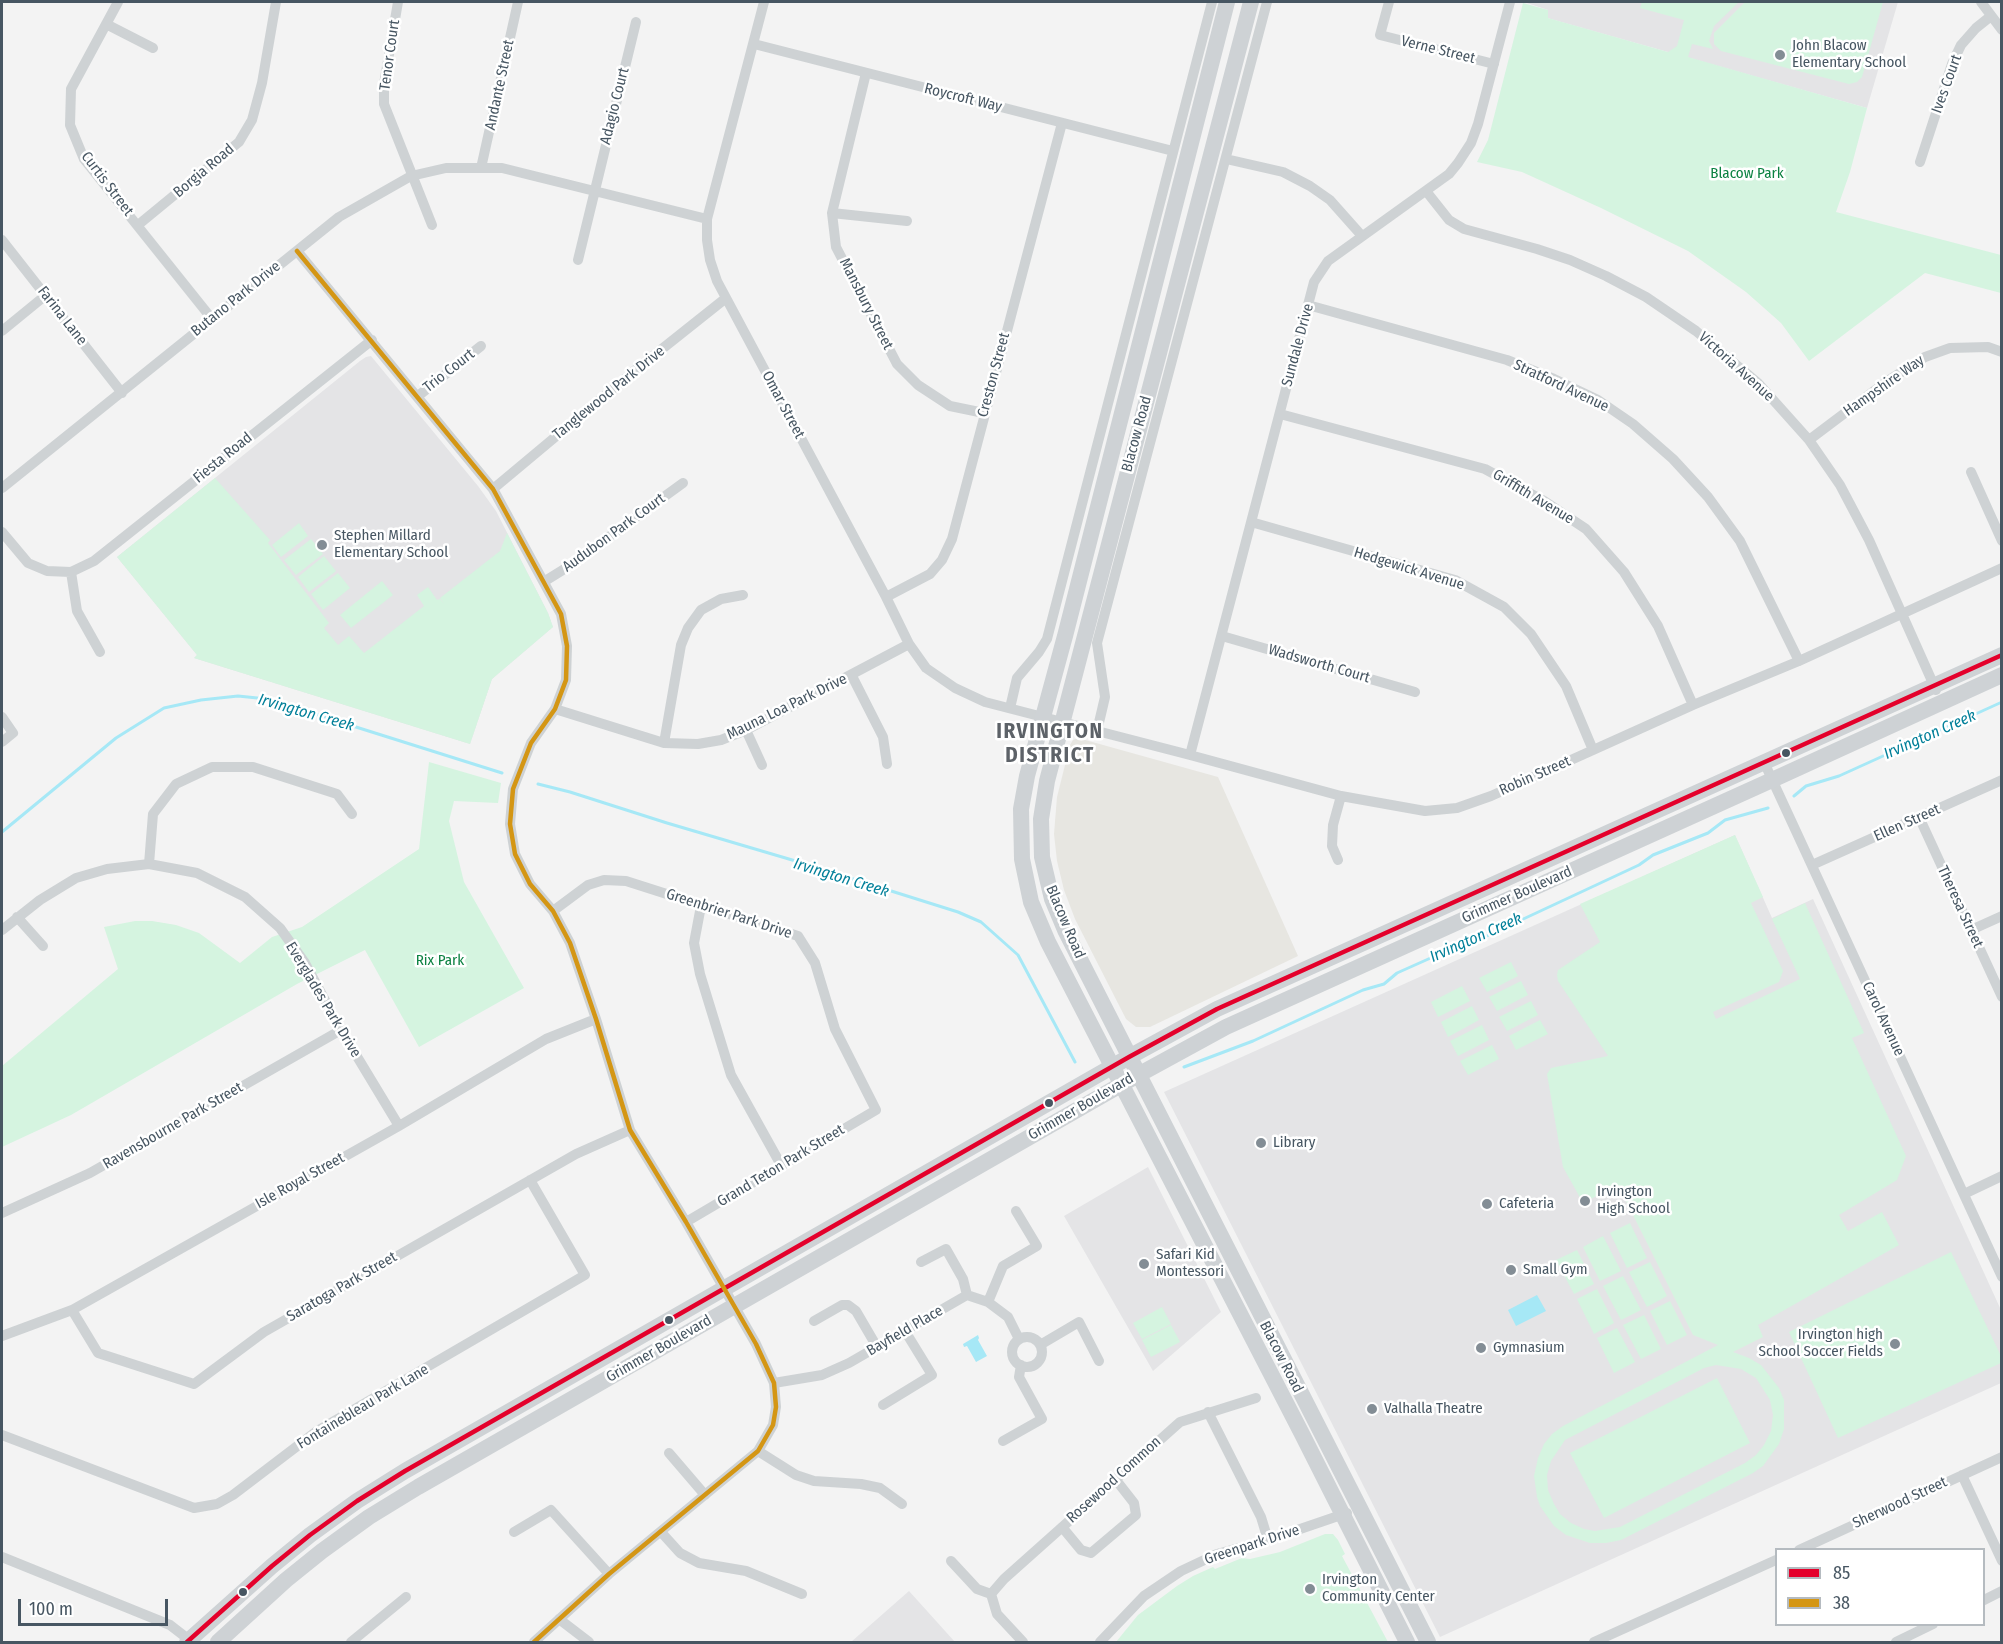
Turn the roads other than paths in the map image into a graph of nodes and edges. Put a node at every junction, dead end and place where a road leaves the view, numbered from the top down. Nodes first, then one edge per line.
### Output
1 (118, 2) edge
2 (276, 2) edge
3 (398, 2) edge
4 (518, 2) edge
5 (764, 2) edge
6 (1212, 2) edge
7 (1227, 2) edge
8 (1251, 2) edge
9 (1267, 2) edge
10 (1389, 2) edge
11 (1510, 2) edge
12 (1981, 2) edge
13 (1991, 16) junction
14 (636, 22) dead end
15 (106, 24) junction
16 (2001, 30) edge
17 (754, 44) junction
18 (153, 48) dead end
19 (1494, 64) junction
20 (866, 73) junction
21 (1062, 123) junction
22 (1173, 151) junction
23 (1226, 159) junction
24 (1920, 162) dead end
25 (481, 168) junction
26 (411, 176) junction
27 (595, 191) junction
28 (1426, 191) junction
29 (832, 213) junction
30 (707, 219) junction
31 (907, 221) dead end
32 (138, 225) junction
33 (432, 225) dead end
34 (1362, 236) junction
35 (2, 240) edge
36 (297, 251) junction
37 (578, 260) dead end
38 (46, 295) junction
39 (726, 298) junction
40 (1308, 305) junction
41 (212, 319) junction
42 (2, 331) edge
43 (372, 340) junction
44 (481, 346) dead end
45 (2001, 352) edge
46 (122, 393) junction
47 (418, 396) junction
48 (984, 413) junction
49 (1280, 414) junction
50 (1809, 440) junction
51 (1971, 472) dead end
52 (682, 483) dead end
53 (2, 488) edge
54 (493, 489) junction
55 (1251, 522) junction
56 (2, 532) edge
57 (2001, 541) edge
58 (2001, 568) edge
59 (71, 572) junction
60 (544, 581) junction
61 (744, 595) dead end
62 (886, 597) junction
63 (1901, 613) junction
64 (1222, 636) junction
65 (909, 644) junction
66 (100, 652) dead end
67 (2001, 655) edge
68 (1799, 661) junction
69 (2001, 675) edge
70 (852, 676) junction
71 (1933, 685) junction
72 (1415, 692) dead end
73 (1942, 703) junction
74 (1693, 705) junction
75 (1010, 708) junction
76 (555, 709) junction
77 (1044, 716) junction
78 (2, 717) edge
79 (1062, 721) junction
80 (746, 730) junction
81 (1097, 731) junction
82 (2, 742) edge
83 (664, 743) junction
84 (1593, 750) junction
85 (1190, 754) junction
86 (1764, 762) junction
87 (887, 764) dead end
88 (762, 765) dead end
89 (1772, 780) junction
90 (2001, 780) edge
91 (1341, 796) junction
92 (352, 814) dead end
93 (1919, 817) junction
94 (1338, 860) dead end
95 (149, 864) junction
96 (1812, 865) junction
97 (701, 906) junction
98 (553, 911) junction
99 (2001, 916) edge
100 (17, 917) junction
101 (2, 930) edge
102 (1971, 930) junction
103 (43, 946) dead end
104 (2001, 997) edge
105 (596, 1019) junction
106 (341, 1030) junction
107 (1129, 1057) junction
108 (1112, 1067) junction
109 (1138, 1075) junction
110 (1120, 1085) junction
111 (876, 1110) joint
112 (399, 1125) junction
113 (630, 1130) junction
114 (781, 1165) junction
115 (2001, 1176) edge
116 (530, 1180) junction
117 (1964, 1194) junction
118 (1016, 1211) dead end
119 (2, 1213) edge
120 (686, 1222) junction
121 (921, 1262) dead end
122 (2001, 1277) edge
123 (724, 1289) junction
124 (967, 1295) junction
125 (988, 1302) junction
126 (734, 1306) junction
127 (72, 1310) junction
128 (814, 1321) dead end
129 (905, 1330) junction
130 (2, 1336) edge
131 (1019, 1339) junction
132 (1040, 1345) junction
133 (877, 1347) junction
134 (1099, 1361) dead end
135 (1021, 1365) junction
136 (774, 1383) junction
137 (1256, 1398) dead end
138 (883, 1405) dead end
139 (1208, 1412) junction
140 (2, 1435) edge
141 (1003, 1441) dead end
142 (758, 1451) junction
143 (669, 1453) dead end
144 (2001, 1457) edge
145 (1962, 1475) junction
146 (1116, 1480) junction
147 (705, 1495) junction
148 (902, 1504) dead end
149 (1359, 1510) junction
150 (1342, 1515) junction
151 (1062, 1527) junction
152 (514, 1532) dead end
153 (661, 1532) junction
154 (1268, 1540) junction
155 (1803, 1548) edge
156 (2, 1557) edge
157 (1775, 1560) edge
158 (951, 1561) dead end
159 (2001, 1561) edge
160 (609, 1574) junction
161 (2001, 1591) edge
162 (802, 1594) dead end
163 (991, 1594) junction
164 (406, 1597) dead end
165 (1985, 1599) edge
166 (559, 1619) junction
167 (1929, 1626) edge
168 (190, 1642) edge
169 (218, 1642) edge
170 (351, 1642) edge
171 (534, 1642) edge
172 (589, 1642) edge
173 (1023, 1642) edge
174 (1100, 1642) edge
175 (1407, 1642) edge
176 (1428, 1642) edge
177 (1594, 1642) edge
178 (1896, 1642) edge

1 - 15 street, Curtis Street
2 - 32 street, Borgia Road
3 - 26 street, Tenor Court
4 - 25 street, Andante Street
5 - 17 street, Omar Street
6 - 22 street
7 - 77 main road, Blacow Road
8 - 79 main road, Blacow Road
9 - 23 street, Blacow Road
10 - 19 street, Verne Street
11 - 19 street, Sundale Drive
12 - 13 street
13 - 16 street
13 - 24 street, Ives Court
14 - 27 street, Adagio Court
15 - 18 street
15 - 32 street, Curtis Street
17 - 20 street, Roycroft Way
17 - 30 street, Omar Street
19 - 28 street, Sundale Drive
20 - 21 street, Roycroft Way
20 - 29 street, Mansbury Street
21 - 22 street, Roycroft Way
21 - 48 street, Creston Street
22 - 75 street
23 - 34 street
23 - 81 street, Blacow Road
25 - 26 street, Butano Park Drive
25 - 27 street, Butano Park Drive
26 - 33 street, Tenor Court
26 - 36 street, Butano Park Drive
27 - 30 street, Butano Park Drive
27 - 37 street, Adagio Court
28 - 34 street, Sundale Drive
28 - 50 street, Victoria Avenue
29 - 31 street
29 - 48 street, Mansbury Street
30 - 39 street, Omar Street
32 - 41 street, Curtis Street
34 - 40 street, Sundale Drive
35 - 38 street, Farina Lane
36 - 41 street, Butano Park Drive
36 - 43 street
38 - 42 street
38 - 46 street, Farina Lane
39 - 54 street, Tanglewood Park Drive
39 - 62 street, Omar Street
40 - 49 street, Sundale Drive
40 - 68 street, Stratford Avenue
41 - 46 street, Butano Park Drive
43 - 47 street
43 - 59 street, Fiesta Road
44 - 47 street, Trio Court
45 - 50 street, Hampshire Way
46 - 53 street, Butano Park Drive
47 - 54 street
48 - 62 street, Creston Street
49 - 55 street, Sundale Drive
49 - 74 street, Griffith Avenue
50 - 63 street, Victoria Avenue
51 - 57 street
52 - 60 street, Audubon Park Court
54 - 60 street
55 - 64 street, Sundale Drive
55 - 84 street, Hedgewick Avenue
56 - 59 street
58 - 63 street, Robin Street
59 - 66 street
60 - 76 street
61 - 83 street
62 - 65 street, Omar Street
63 - 68 street, Robin Street
63 - 71 street, Victoria Avenue
64 - 72 street, Wadsworth Court
64 - 85 street, Sundale Drive
65 - 70 street, Mauna Loa Park Drive
65 - 75 street, Omar Street
67 - 71 main road, Grimmer Boulevard
68 - 74 street, Robin Street
69 - 73 main road, Grimmer Boulevard
70 - 80 street, Mauna Loa Park Drive
70 - 87 street
71 - 73 street, Victoria Avenue
71 - 86 main road, Grimmer Boulevard
73 - 89 main road, Grimmer Boulevard
74 - 84 street, Robin Street
75 - 77 street, Omar Street
76 - 83 street, Mauna Loa Park Drive
76 - 98 street
77 - 79 street, Robin Street
77 - 108 main road, Blacow Road
78 - 82 street
79 - 81 street, Robin Street
79 - 107 main road, Blacow Road
80 - 83 street, Mauna Loa Park Drive
80 - 88 street
81 - 85 street, Robin Street
84 - 91 street, Robin Street
85 - 91 street, Robin Street
86 - 89 street, Carol Avenue
86 - 107 main road, Grimmer Boulevard
89 - 96 street, Carol Avenue
89 - 109 main road, Grimmer Boulevard
90 - 93 street, Ellen Street
91 - 94 street
92 - 95 street
93 - 96 street, Ellen Street
93 - 102 street, Theresa Street
95 - 100 street, Everglades Park Drive
95 - 106 street, Everglades Park Drive
96 - 117 street, Carol Avenue
97 - 98 street, Greenbrier Park Drive
97 - 111 street, Greenbrier Park Drive
97 - 114 street
98 - 105 street
99 - 102 street
100 - 101 street, Everglades Park Drive
100 - 103 street
102 - 104 street, Theresa Street
105 - 112 street, Isle Royal Street
105 - 113 street
106 - 112 street, Everglades Park Drive
106 - 119 street, Ravensbourne Park Street
107 - 108 main road, Grimmer Boulevard
107 - 109 main road, Blacow Road
108 - 110 main road, Blacow Road
108 - 123 main road, Grimmer Boulevard
109 - 110 main road, Grimmer Boulevard
109 - 149 main road, Blacow Road
110 - 126 main road, Grimmer Boulevard
110 - 150 main road, Blacow Road
111 - 114 street, Grand Teton Park Street
112 - 127 street, Isle Royal Street
113 - 116 street, Saratoga Park Street
113 - 120 street
114 - 120 street, Grand Teton Park Street
115 - 117 street
116 - 127 street, Saratoga Park Street
116 - 140 street, Fontainebleau Park Lane
117 - 122 street, Carol Avenue
118 - 125 street
120 - 123 street
121 - 124 street
123 - 126 street
123 - 168 main road, Grimmer Boulevard
124 - 125 street
124 - 129 street, Bayfield Place
125 - 131 street
126 - 136 street
126 - 169 main road, Grimmer Boulevard
127 - 130 street, Isle Royal Street
128 - 133 street
129 - 133 street, Bayfield Place
129 - 138 street
131 - 132 street
131 - 135 street
132 - 134 street
132 - 135 street
133 - 136 street, Bayfield Place
135 - 141 street
136 - 142 street
137 - 139 street, Rosewood Common
139 - 146 street, Rosewood Common
139 - 154 street
142 - 147 street
142 - 148 street
143 - 147 street
144 - 145 street, Sherwood Street
145 - 155 street, Sherwood Street
145 - 159 street
146 - 151 street, Rosewood Common
146 - 151 street
147 - 153 street
149 - 150 street, Greenpark Drive
149 - 176 main road, Blacow Road
150 - 154 street, Greenpark Drive
150 - 175 main road, Blacow Road
151 - 163 street, Rosewood Common
152 - 160 street
153 - 160 street
153 - 162 street
154 - 174 street, Greenpark Drive
156 - 168 street
157 - 177 street
158 - 163 street
160 - 166 street
161 - 165 street
163 - 173 street
164 - 170 street
166 - 171 street
166 - 172 street
167 - 178 street

